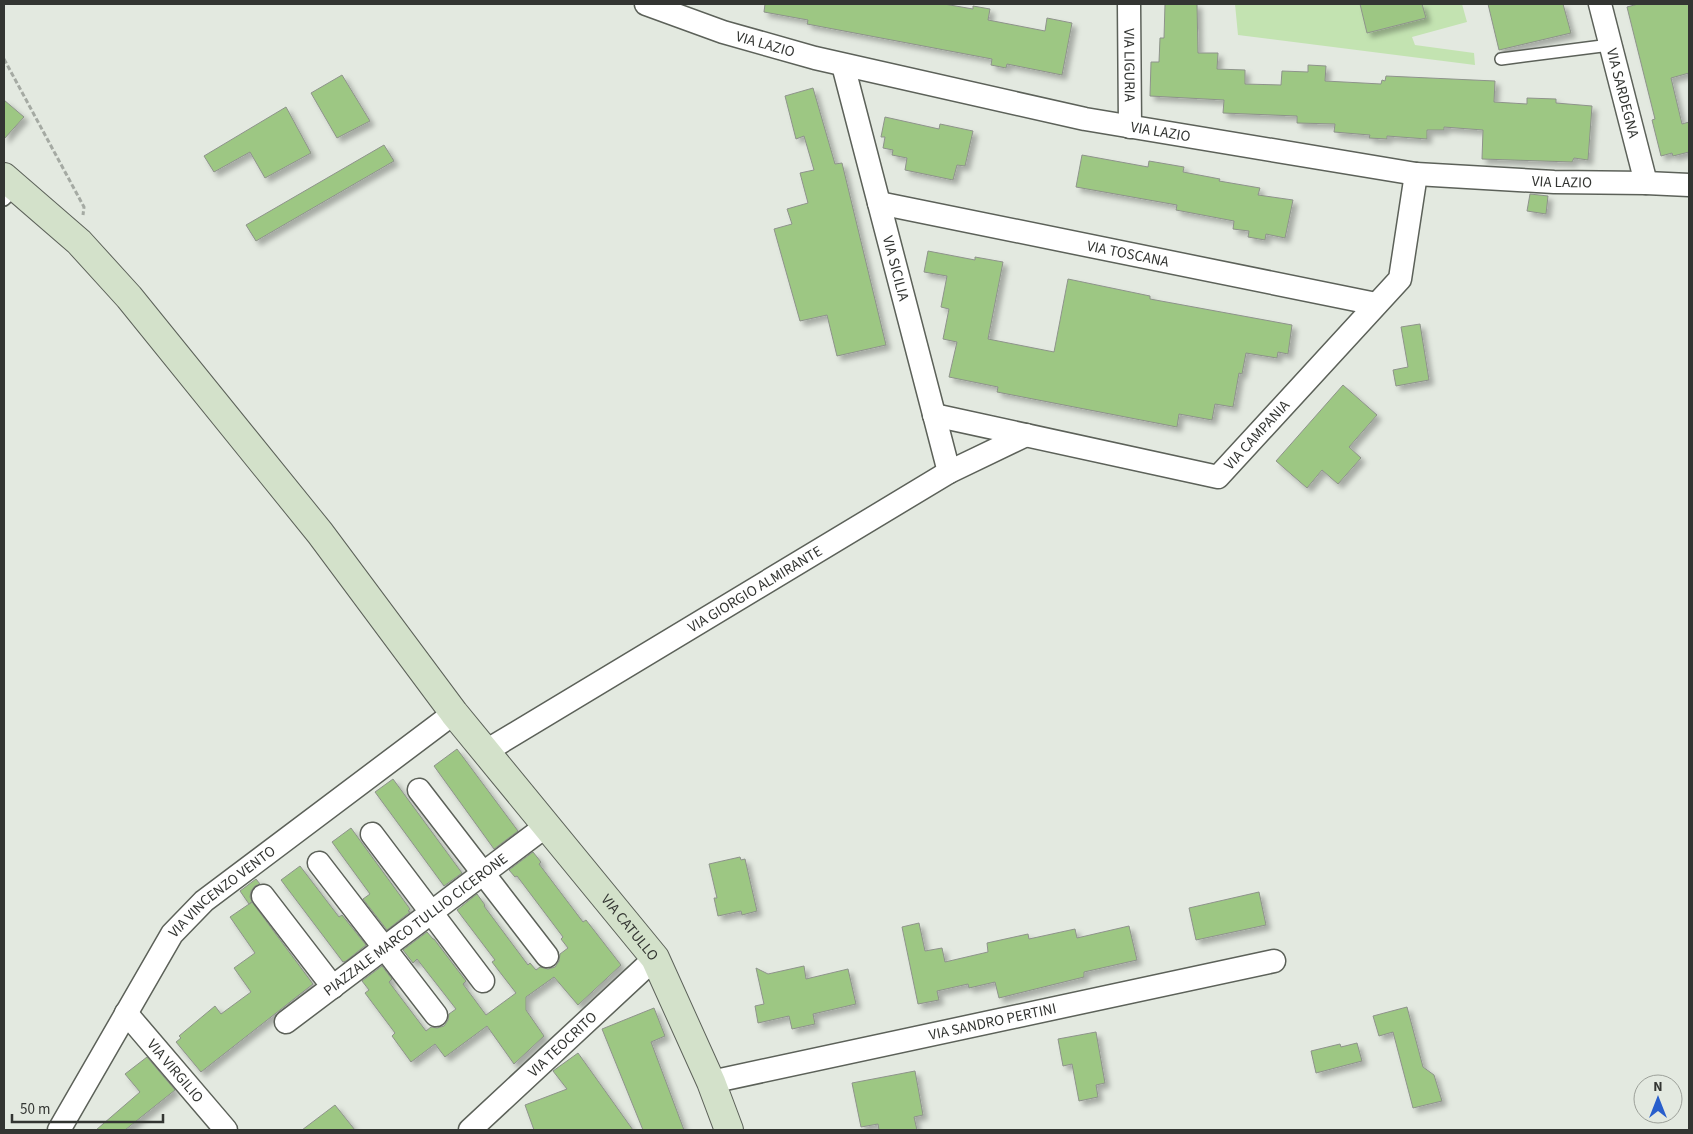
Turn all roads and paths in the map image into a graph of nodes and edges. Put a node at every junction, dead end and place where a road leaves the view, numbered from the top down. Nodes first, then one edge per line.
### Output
1 (646, 4) edge
2 (1129, 4) edge
3 (1600, 4) edge
4 (699, 14) edge
5 (1610, 45) junction
6 (4, 59) edge
7 (1500, 59) dead end
8 (843, 65) junction
9 (1130, 126) junction
10 (1416, 174) junction
11 (1646, 183) junction
12 (1689, 185) edge
13 (8, 188) edge
14 (879, 203) junction
15 (79, 242) junction
16 (1376, 304) junction
17 (934, 415) junction
18 (1026, 436) junction
19 (949, 472) junction
20 (454, 712) junction
21 (486, 751) junction
22 (420, 790) dead end
23 (546, 826) junction
24 (372, 834) dead end
25 (319, 863) dead end
26 (483, 874) junction
27 (263, 896) dead end
28 (431, 913) junction
29 (385, 948) junction
30 (547, 956) dead end
31 (655, 958) junction
32 (1274, 961) dead end
33 (482, 981) dead end
34 (333, 987) junction
35 (126, 1013) junction
36 (436, 1015) dead end
37 (286, 1022) dead end
38 (711, 1082) junction
39 (220, 1128) edge
40 (59, 1130) edge
41 (470, 1130) edge
42 (730, 1130) edge

1 - 4 street, VIA LAZIO
2 - 9 street, VIA LIGURIA
3 - 5 street, VIA SARDEGNA
4 - 8 street, VIA LAZIO
5 - 7 lane
5 - 11 street, VIA SARDEGNA
6 - 15 path
8 - 9 street, VIA LAZIO
8 - 14 street, VIA SICILIA
9 - 10 street, VIA LAZIO
10 - 11 street, VIA LAZIO
10 - 16 street, VIA CAMPANIA
11 - 12 street, VIA LAZIO
13 - 15 street, VIA CATULLO
14 - 16 street, VIA TOSCANA
14 - 17 street, VIA SICILIA
15 - 20 street, VIA CATULLO
16 - 18 street, VIA CAMPANIA
17 - 18 street, VIA CAMPANIA
17 - 19 street, VIA SICILIA
18 - 19 street, VIA GIORGIO ALMIRANTE
19 - 21 street, VIA GIORGIO ALMIRANTE
20 - 21 street, VIA CATULLO
20 - 35 street, VIA VINCENZO VENTO
21 - 23 street, VIA CATULLO
22 - 26 street
23 - 26 street, PIAZZALE MARCO TULLIO CICERONE
23 - 31 street, VIA CATULLO
24 - 28 street
25 - 29 street
26 - 28 street, PIAZZALE MARCO TULLIO CICERONE
26 - 30 street
27 - 34 street
28 - 29 street, PIAZZALE MARCO TULLIO CICERONE
28 - 33 street
29 - 34 street, PIAZZALE MARCO TULLIO CICERONE
29 - 36 street
31 - 38 street, VIA CATULLO
31 - 41 street, VIA TEOCRITO
32 - 38 street, VIA SANDRO PERTINI
34 - 37 street, PIAZZALE MARCO TULLIO CICERONE
35 - 39 street, VIA VIRGILIO
35 - 40 street, VIA VINCENZO VENTO
38 - 42 street, VIA CATULLO

